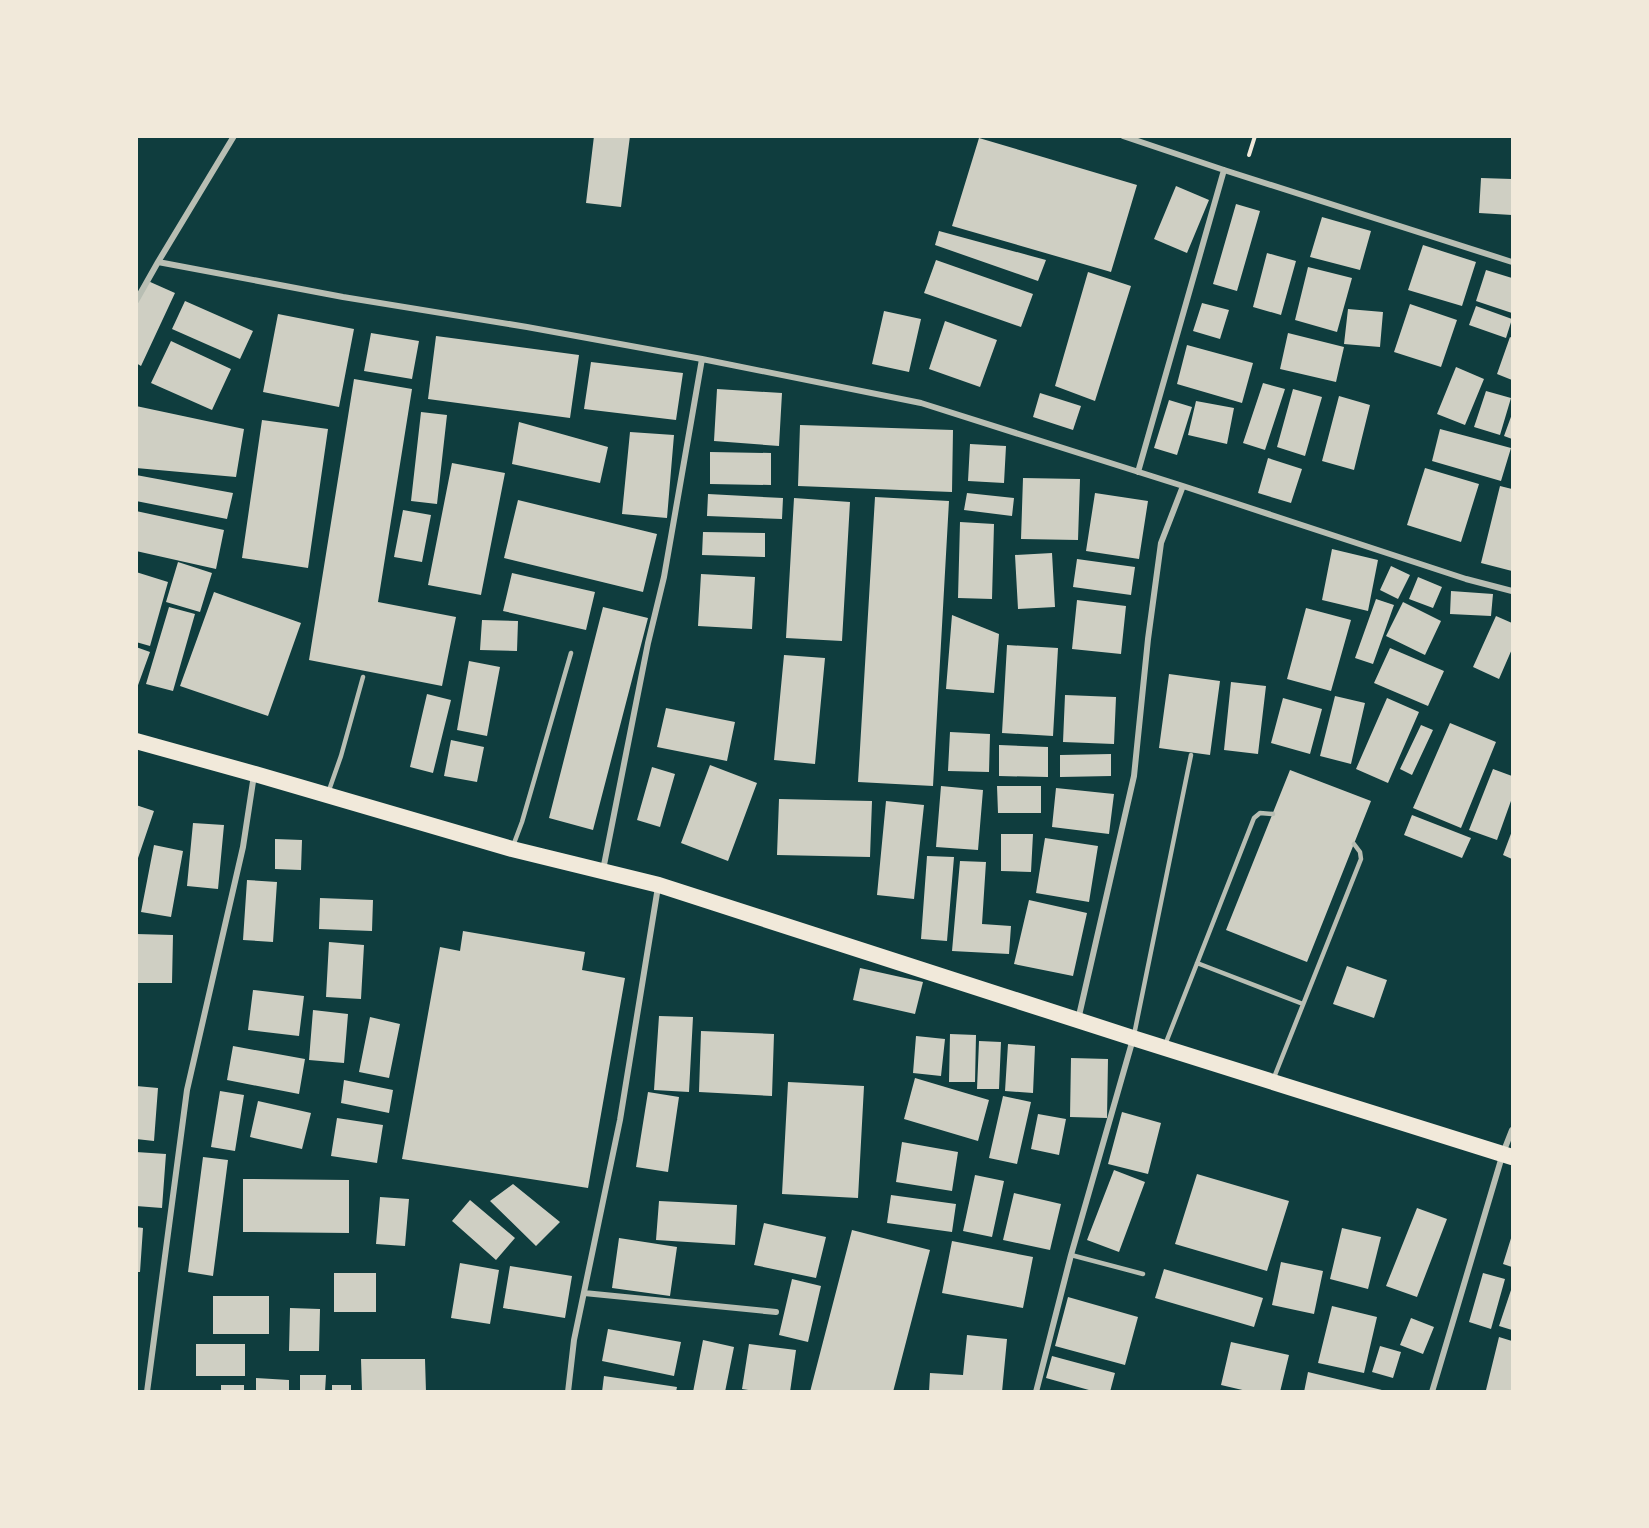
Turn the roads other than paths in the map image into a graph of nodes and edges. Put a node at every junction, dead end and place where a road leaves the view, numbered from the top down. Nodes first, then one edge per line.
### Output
1 (234, 136) edge
2 (1123, 136) edge
3 (1224, 170) junction
4 (158, 262) junction
5 (1512, 262) edge
6 (136, 302) edge
7 (702, 359) junction
8 (1138, 472) junction
9 (1183, 486) junction
10 (1512, 591) edge
11 (571, 653) dead end
12 (363, 677) dead end
13 (136, 741) edge
14 (1191, 755) dead end
15 (255, 774) junction
16 (327, 795) junction
17 (1273, 814) dead end
18 (1354, 844) dead end
19 (512, 849) junction
20 (603, 870) junction
21 (659, 885) junction
22 (1197, 963) junction
23 (1304, 1004) junction
24 (1078, 1021) junction
25 (1133, 1038) junction
26 (1164, 1048) junction
27 (1272, 1081) junction
28 (1512, 1130) edge
29 (1508, 1155) edge
30 (1071, 1255) junction
31 (1143, 1274) dead end
32 (584, 1293) junction
33 (776, 1312) dead end
34 (147, 1392) edge
35 (568, 1392) edge
36 (1036, 1392) edge
37 (1432, 1392) edge

1 - 4 street
2 - 3 street
3 - 5 street
3 - 8 street
4 - 6 street
4 - 7 street
7 - 8 street
7 - 20 street
8 - 9 street
9 - 10 street
9 - 24 street
11 - 19 lane
12 - 16 lane
13 - 15 highway
14 - 25 lane
15 - 16 highway
15 - 34 street
16 - 19 highway
17 - 22 lane
18 - 23 lane
19 - 20 highway
20 - 21 highway
21 - 24 highway
21 - 32 street
22 - 23 lane
22 - 26 lane
23 - 27 lane
24 - 25 highway
25 - 26 highway
25 - 30 street
26 - 27 highway
27 - 29 highway
28 - 29 street
29 - 37 street
30 - 31 lane
30 - 36 street
32 - 33 street
32 - 35 street

